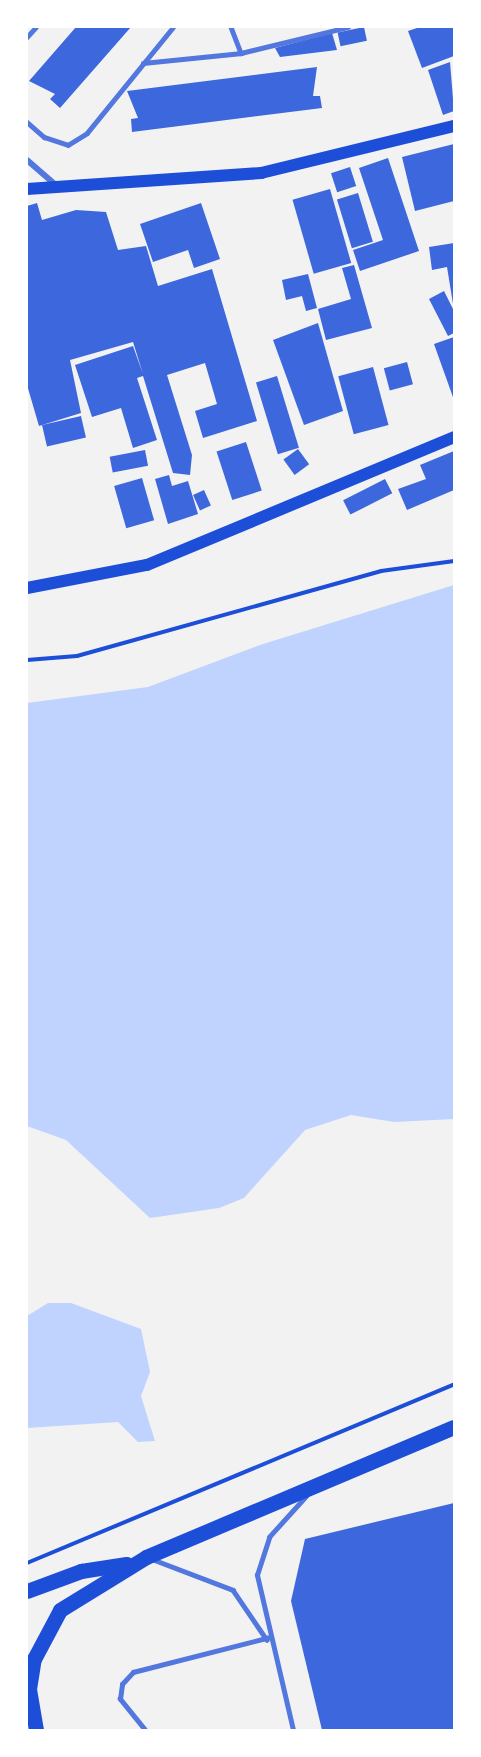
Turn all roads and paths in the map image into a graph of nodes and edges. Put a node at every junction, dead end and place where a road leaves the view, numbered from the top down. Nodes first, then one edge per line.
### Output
1 (36, 27) edge
2 (173, 27) edge
3 (231, 27) edge
4 (348, 27) edge
5 (27, 37) edge
6 (241, 53) junction
7 (143, 63) junction
8 (27, 122) edge
9 (454, 126) edge
10 (27, 160) edge
11 (27, 189) edge
12 (60, 189) junction
13 (454, 436) edge
14 (454, 561) edge
15 (27, 588) edge
16 (27, 660) edge
17 (454, 1384) edge
18 (454, 1427) edge
19 (315, 1484) junction
20 (139, 1560) junction
21 (27, 1563) edge
22 (27, 1591) edge
23 (268, 1637) junction
24 (36, 1730) edge
25 (145, 1730) edge
26 (292, 1730) edge

1 - 5 lane
2 - 7 lane
3 - 6 lane
4 - 6 lane
6 - 7 lane
7 - 8 lane
9 - 12 main road
10 - 12 street
11 - 12 main road
13 - 15 main road
14 - 16 path
17 - 21 path
18 - 19 main road
19 - 20 main road
19 - 23 lane
20 - 22 main road
20 - 23 lane
20 - 24 main road
23 - 25 lane
23 - 26 lane

